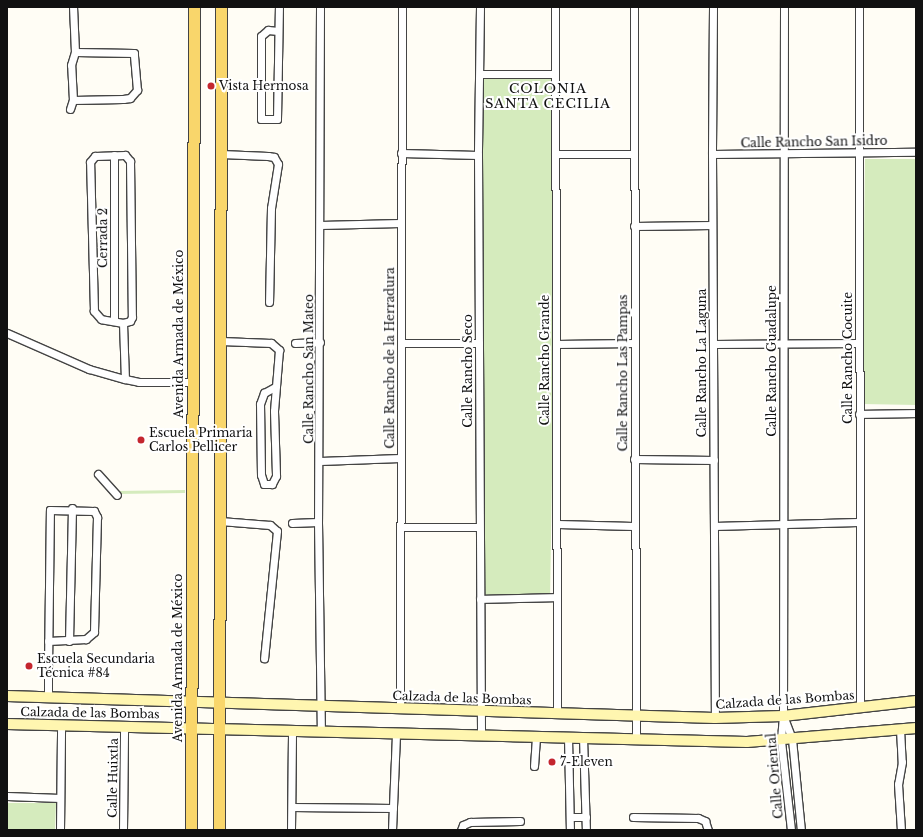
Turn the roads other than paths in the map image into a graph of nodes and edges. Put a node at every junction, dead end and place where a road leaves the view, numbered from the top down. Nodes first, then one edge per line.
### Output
1 (73, 7) edge
2 (194, 7) edge
3 (221, 7) edge
4 (279, 7) edge
5 (320, 7) edge
6 (402, 7) edge
7 (480, 7) edge
8 (555, 7) edge
9 (634, 7) edge
10 (713, 7) edge
11 (784, 7) edge
12 (859, 7) edge
13 (278, 31) junction
14 (75, 52) junction
15 (480, 74) junction
16 (555, 74) junction
17 (73, 100) junction
18 (70, 109) dead end
19 (916, 152) edge
20 (401, 153) junction
21 (221, 154) junction
22 (555, 154) junction
23 (634, 154) junction
24 (712, 154) junction
25 (783, 154) junction
26 (860, 154) junction
27 (114, 155) junction
28 (478, 155) junction
29 (400, 223) junction
30 (320, 225) junction
31 (712, 225) junction
32 (634, 226) junction
33 (270, 302) dead end
34 (114, 321) junction
35 (123, 323) junction
36 (7, 333) edge
37 (221, 341) junction
38 (320, 342) junction
39 (402, 342) junction
40 (295, 343) dead end
41 (479, 343) junction
42 (783, 343) junction
43 (859, 343) junction
44 (556, 344) junction
45 (634, 344) junction
46 (713, 344) junction
47 (125, 379) junction
48 (192, 382) junction
49 (275, 387) junction
50 (859, 414) junction
51 (916, 414) edge
52 (400, 458) junction
53 (634, 459) junction
54 (714, 460) junction
55 (320, 461) junction
56 (98, 474) dead end
57 (117, 495) dead end
58 (72, 508) junction
59 (220, 520) junction
60 (318, 522) junction
61 (858, 522) junction
62 (292, 523) dead end
63 (558, 524) junction
64 (782, 525) junction
65 (400, 526) junction
66 (633, 526) junction
67 (714, 526) junction
68 (479, 527) junction
69 (557, 598) junction
70 (480, 599) junction
71 (48, 641) junction
72 (70, 641) junction
73 (264, 658) dead end
74 (7, 696) edge
75 (48, 697) junction
76 (191, 701) junction
77 (916, 701) edge
78 (220, 703) junction
79 (321, 706) junction
80 (860, 708) junction
81 (400, 709) junction
82 (481, 711) junction
83 (557, 714) junction
84 (636, 716) junction
85 (783, 716) junction
86 (715, 718) junction
87 (7, 724) edge
88 (61, 726) junction
89 (124, 727) junction
90 (191, 728) junction
91 (916, 728) edge
92 (220, 729) junction
93 (292, 730) junction
94 (321, 730) junction
95 (900, 730) junction
96 (396, 733) junction
97 (481, 735) junction
98 (536, 736) junction
99 (568, 737) junction
100 (584, 737) junction
101 (636, 739) junction
102 (792, 740) junction
103 (781, 741) junction
104 (534, 766) dead end
105 (7, 796) edge
106 (60, 798) junction
107 (292, 807) junction
108 (393, 808) junction
109 (570, 817) junction
110 (586, 817) junction
111 (633, 817) dead end
112 (520, 821) dead end
113 (462, 828) edge
114 (60, 830) edge
115 (124, 830) edge
116 (191, 830) edge
117 (219, 830) edge
118 (292, 830) edge
119 (392, 830) edge
120 (570, 830) edge
121 (586, 830) edge
122 (708, 830) edge
123 (791, 830) edge
124 (800, 830) edge
125 (901, 830) edge

1 - 14 street
2 - 48 main road, Avenida Armada de México
3 - 21 main road
4 - 13 street
5 - 30 street, Calle Rancho San Mateo
6 - 20 street, Calle Rancho de la Herradura
7 - 15 street, Calle Rancho Seco
8 - 16 street, Calle Rancho Grande
9 - 23 street, Calle Rancho Las Pampas
10 - 24 street, Calle Rancho La Laguna
11 - 25 street, Calle Rancho Guadalupe
12 - 26 street, Calle Rancho Cocuite
13 - 13 street
14 - 17 street
14 - 17 street
15 - 16 street
15 - 28 street, Calle Rancho Seco
16 - 22 street, Calle Rancho Grande
17 - 18 street
19 - 26 street, Calle Rancho San Isidro
20 - 28 street
20 - 29 street, Calle Rancho de la Herradura
21 - 33 street
21 - 37 main road
22 - 23 street
22 - 44 street, Calle Rancho Grande
23 - 32 street, Calle Rancho Las Pampas
24 - 25 street, Calle Rancho San Isidro
24 - 31 street, Calle Rancho La Laguna
25 - 26 street, Calle Rancho San Isidro
25 - 42 street, Calle Rancho Guadalupe
26 - 43 street, Calle Rancho Cocuite
27 - 34 street, Cerrada 2
27 - 34 street
27 - 35 street
28 - 41 street, Calle Rancho Seco
29 - 30 street
29 - 39 street, Calle Rancho de la Herradura
30 - 38 street, Calle Rancho San Mateo
31 - 32 street
31 - 46 street, Calle Rancho La Laguna
32 - 45 street, Calle Rancho Las Pampas
34 - 35 street
35 - 47 street
36 - 47 street
37 - 49 street
37 - 59 main road
38 - 40 street
38 - 55 street, Calle Rancho San Mateo
39 - 41 street
39 - 52 street, Calle Rancho de la Herradura
41 - 68 street, Calle Rancho Seco
42 - 43 street
42 - 46 street
42 - 64 street, Calle Rancho Guadalupe
43 - 50 street, Calle Rancho Cocuite
44 - 45 street
44 - 63 street, Calle Rancho Grande
45 - 53 street, Calle Rancho Las Pampas
46 - 54 street, Calle Rancho La Laguna
47 - 48 street
48 - 76 main road, Avenida Armada de México
49 - 49 street
50 - 51 street
50 - 61 street, Calle Rancho Cocuite
52 - 55 street
52 - 65 street, Calle Rancho de la Herradura
53 - 54 street
53 - 66 street, Calle Rancho Las Pampas
54 - 67 street, Calle Rancho La Laguna
55 - 60 street, Calle Rancho San Mateo
56 - 57 street
58 - 71 street
58 - 72 street
58 - 72 street
59 - 73 street
59 - 78 main road
60 - 62 street
60 - 79 street, Calle Rancho San Mateo
61 - 64 street
61 - 80 street, Calle Rancho Cocuite
63 - 66 street
63 - 69 street, Calle Rancho Grande
64 - 67 street
64 - 85 street, Calle Rancho Guadalupe
65 - 68 street
65 - 81 street, Calle Rancho de la Herradura
66 - 84 street, Calle Rancho Las Pampas
67 - 86 street, Calle Rancho La Laguna
68 - 70 street, Calle Rancho Seco
69 - 70 street
69 - 83 street, Calle Rancho Grande
70 - 82 street, Calle Rancho Seco
71 - 72 street
71 - 75 street
74 - 75 main road, Calzada de las Bombas
75 - 76 main road, Calzada de las Bombas
76 - 78 main road, Calzada de las Bombas
76 - 90 main road, Avenida Armada de México
77 - 80 main road, Calzada de las Bombas
78 - 79 main road, Calzada de las Bombas
78 - 92 main road
79 - 81 main road, Calzada de las Bombas
79 - 94 street, Calle Rancho San Mateo
80 - 85 main road, Calzada de las Bombas
81 - 82 main road, Calzada de las Bombas
82 - 83 main road, Calzada de las Bombas
82 - 97 street, Calle Rancho Seco
83 - 84 main road, Calzada de las Bombas
84 - 86 main road, Calzada de las Bombas
84 - 101 street, Calle Rancho Las Pampas
85 - 86 main road, Calzada de las Bombas
85 - 102 street, Calle Oriental
85 - 103 street, Calle Oriental
87 - 88 main road, Calzada de las Bombas
88 - 89 main road, Calzada de las Bombas
88 - 106 street
89 - 90 main road, Calzada de las Bombas
89 - 115 street, Calle Huixtla
90 - 92 main road, Calzada de las Bombas
90 - 116 main road, Avenida Armada de México
91 - 95 main road, Calzada de las Bombas
92 - 93 main road, Calzada de las Bombas
92 - 117 main road
93 - 94 main road, Calzada de las Bombas
93 - 107 street
94 - 96 main road, Calzada de las Bombas
95 - 102 main road, Calzada de las Bombas
95 - 125 street
96 - 97 main road, Calzada de las Bombas
96 - 108 street
97 - 98 main road, Calzada de las Bombas
98 - 99 main road, Calzada de las Bombas
98 - 104 street
99 - 100 main road, Calzada de las Bombas
99 - 109 street
100 - 101 main road, Calzada de las Bombas
100 - 110 street
101 - 103 main road, Calzada de las Bombas
102 - 103 main road, Calzada de las Bombas
102 - 124 street, Calle Oriental
103 - 123 street, Calle Oriental
105 - 106 street
106 - 114 street
107 - 108 street
107 - 118 street
108 - 119 street
109 - 110 street
109 - 120 street
110 - 121 street
111 - 122 street
112 - 113 street

